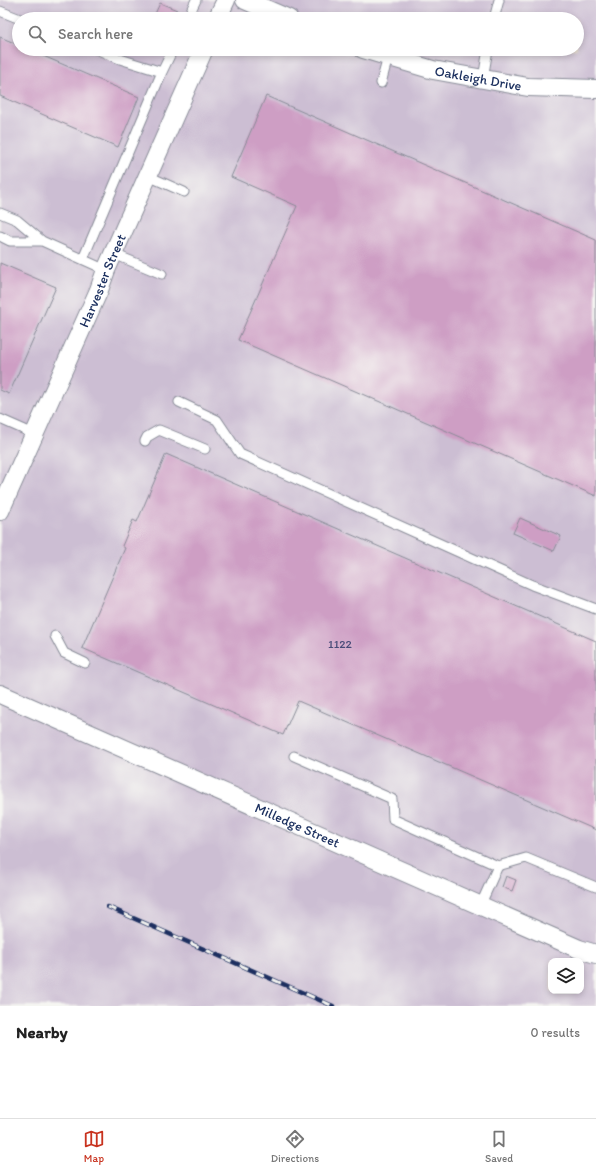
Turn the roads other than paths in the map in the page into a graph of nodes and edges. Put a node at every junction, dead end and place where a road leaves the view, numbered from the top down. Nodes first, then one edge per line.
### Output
1 (196, 0) edge
2 (226, 0) edge
3 (244, 0) edge
4 (499, 0) edge
5 (0, 11) edge
6 (190, 12) edge
7 (220, 12) edge
8 (272, 12) edge
9 (496, 12) edge
10 (12, 16) edge
11 (115, 56) edge
12 (170, 56) edge
13 (201, 56) edge
14 (385, 56) edge
15 (487, 56) edge
16 (388, 57) junction
17 (162, 72) junction
18 (483, 79) junction
19 (381, 82) dead end
20 (596, 89) edge
21 (148, 176) junction
22 (184, 192) dead end
23 (0, 213) edge
24 (0, 236) edge
25 (42, 241) junction
26 (114, 254) junction
27 (83, 259) junction
28 (106, 270) junction
29 (162, 274) dead end
30 (179, 402) dead end
31 (0, 419) edge
32 (34, 434) junction
33 (145, 441) dead end
34 (205, 449) dead end
35 (0, 511) edge
36 (596, 609) edge
37 (55, 636) dead end
38 (85, 663) dead end
39 (0, 694) edge
40 (294, 756) dead end
41 (498, 866) junction
42 (596, 887) edge
43 (480, 906) junction
44 (596, 954) edge

1 - 6 lane
2 - 7 street
3 - 8 street
4 - 9 lane
5 - 10 lane
11 - 17 lane
12 - 17 lane
13 - 21 street, Harvester Street
14 - 16 street, Oakleigh Drive
15 - 18 lane
16 - 18 street, Oakleigh Drive
16 - 19 lane
17 - 27 lane
18 - 20 street, Oakleigh Drive
21 - 22 lane
21 - 26 street, Harvester Street
23 - 25 lane
24 - 25 lane
25 - 27 lane
26 - 28 street, Harvester Street
26 - 29 lane
27 - 28 lane
28 - 32 street, Harvester Street
30 - 36 lane
31 - 32 lane
32 - 35 street, Harvester Street
33 - 34 lane
37 - 38 lane
39 - 43 street, Milledge Street
40 - 41 lane
41 - 42 lane
41 - 43 lane
43 - 44 street, Milledge Street

